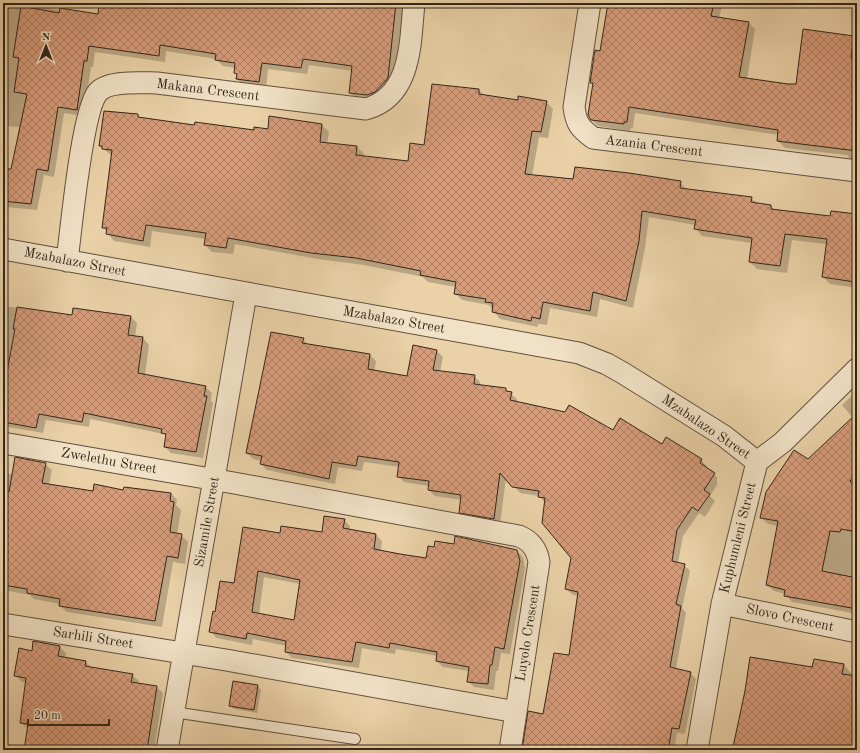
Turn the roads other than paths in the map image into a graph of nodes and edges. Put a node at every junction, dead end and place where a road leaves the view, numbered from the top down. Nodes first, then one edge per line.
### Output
1 (414, 3) edge
2 (590, 3) edge
3 (857, 172) edge
4 (3, 249) edge
5 (67, 261) junction
6 (246, 294) junction
7 (857, 369) edge
8 (3, 443) edge
9 (757, 462) junction
10 (214, 480) junction
11 (722, 604) junction
12 (3, 624) edge
13 (857, 632) edge
14 (183, 653) junction
15 (173, 712) junction
16 (516, 712) junction
17 (355, 739) dead end
18 (166, 750) edge
19 (510, 750) edge
20 (698, 750) edge

1 - 5 street, Makana Crescent
2 - 3 street, Azania Crescent
4 - 5 street, Mzabalazo Street
5 - 6 street, Mzabalazo Street
6 - 9 street, Mzabalazo Street
6 - 10 street, Sizamile Street
7 - 9 street
8 - 10 street, Zwelethu Street
9 - 11 street, Kuphumleni Street
10 - 14 street, Sizamile Street
10 - 16 street, Luyolo Crescent
11 - 13 street, Slovo Crescent
11 - 20 street, Kuphumleni Street
12 - 14 street, Sarhili Street
14 - 15 street, Sizamile Street
14 - 16 street
15 - 17 lane
15 - 18 street, Sizamile Street
16 - 19 street

